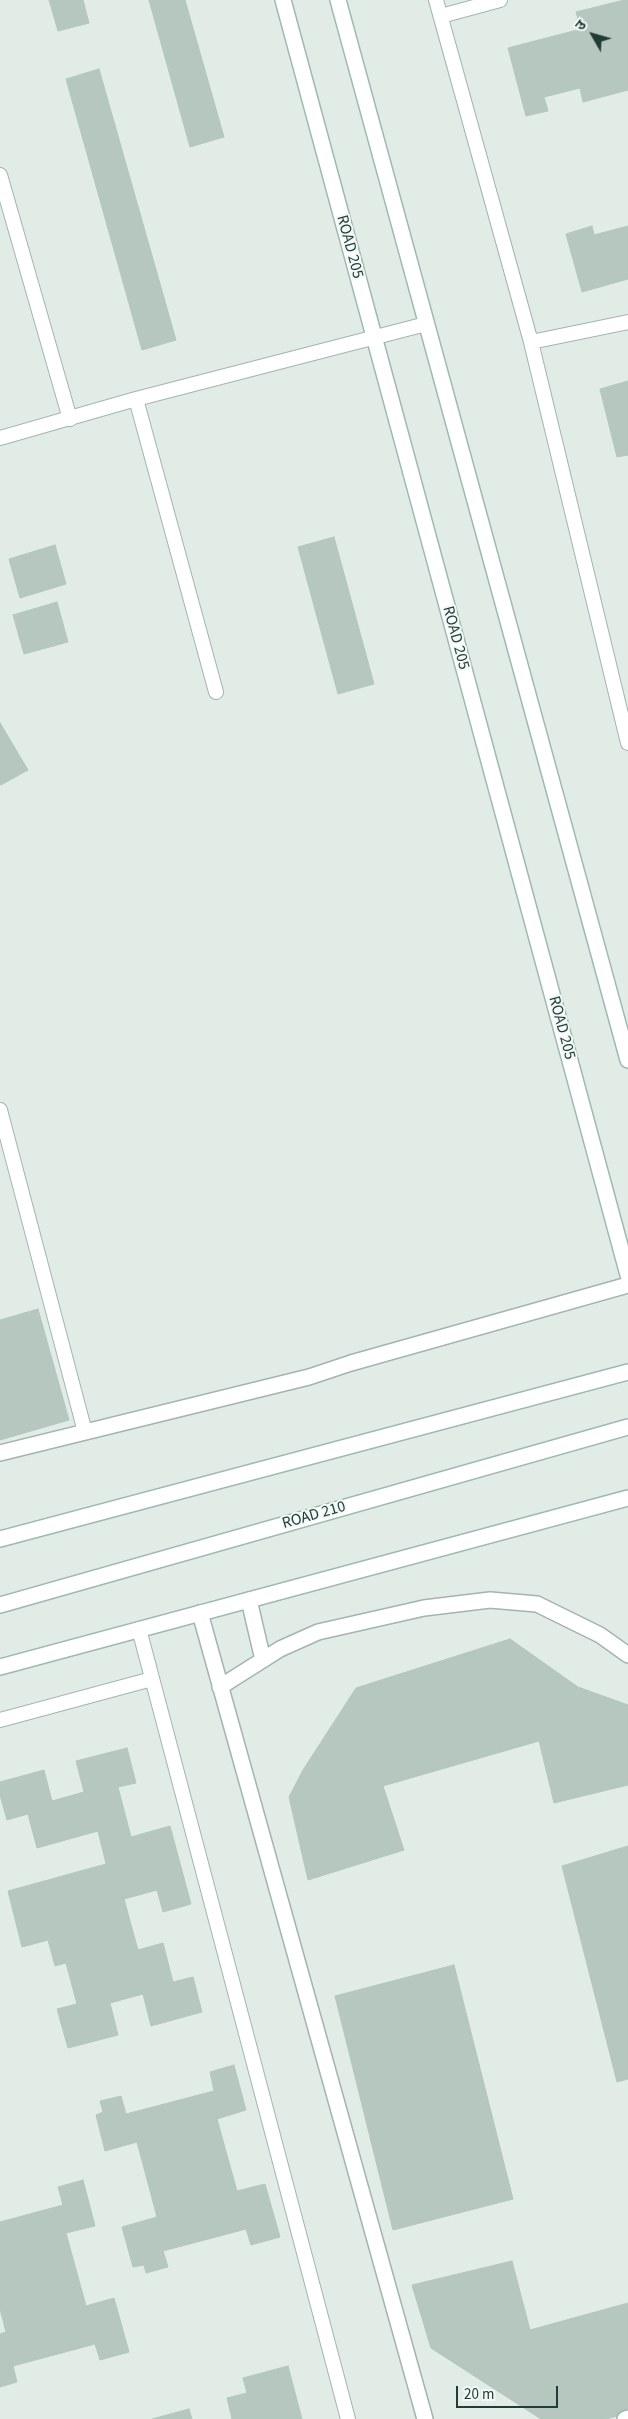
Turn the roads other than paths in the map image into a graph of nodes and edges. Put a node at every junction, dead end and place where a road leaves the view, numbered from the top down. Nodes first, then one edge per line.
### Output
1 (283, 0) edge
2 (338, 0) edge
3 (436, 0) edge
4 (500, 0) edge
5 (440, 16) junction
6 (0, 175) edge
7 (628, 322) edge
8 (426, 324) junction
9 (373, 337) junction
10 (531, 342) junction
11 (136, 399) junction
12 (70, 419) junction
13 (0, 438) edge
14 (216, 692) dead end
15 (622, 696) edge
16 (628, 743) edge
17 (628, 1060) edge
18 (0, 1110) edge
19 (628, 1275) edge
20 (628, 1285) edge
21 (628, 1372) edge
22 (628, 1427) edge
23 (85, 1432) junction
24 (0, 1453) edge
25 (628, 1498) edge
26 (0, 1539) edge
27 (249, 1600) junction
28 (0, 1606) edge
29 (200, 1613) junction
30 (139, 1629) junction
31 (628, 1655) edge
32 (263, 1660) junction
33 (0, 1667) edge
34 (152, 1679) junction
35 (220, 1687) junction
36 (0, 1720) edge
37 (348, 2419) edge
38 (425, 2419) edge

1 - 9 main road, ROAD 205
2 - 8 main road
3 - 5 lane
4 - 5 lane
5 - 10 lane
6 - 12 lane
7 - 10 lane
8 - 9 lane
8 - 17 main road
9 - 11 lane
9 - 19 main road, ROAD 205
10 - 15 lane
11 - 12 lane
11 - 14 lane
12 - 13 lane
15 - 16 lane
18 - 23 lane
20 - 23 main road
21 - 26 main road
22 - 28 main road, ROAD 210
23 - 24 main road
25 - 27 main road
27 - 29 main road
27 - 32 main road
29 - 30 main road
29 - 35 main road
30 - 33 main road
30 - 34 lane
31 - 32 main road
32 - 35 main road
34 - 36 lane
34 - 37 lane
35 - 38 main road

